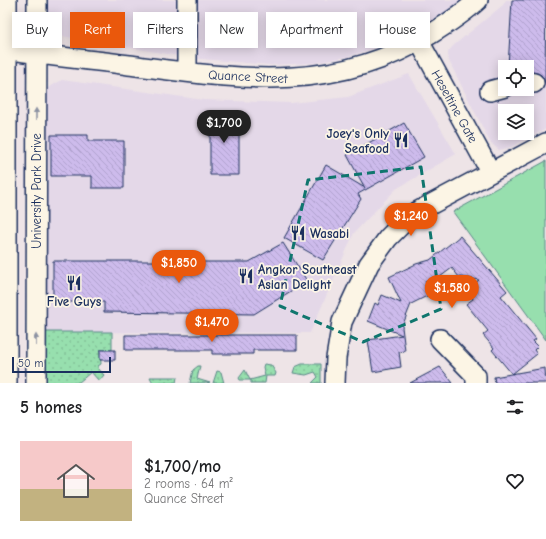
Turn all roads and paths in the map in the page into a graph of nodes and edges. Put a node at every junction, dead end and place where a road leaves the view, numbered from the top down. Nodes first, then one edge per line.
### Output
1 (7, 0) edge
2 (37, 0) edge
3 (187, 0) edge
4 (478, 0) edge
5 (430, 34) edge
6 (4, 48) edge
7 (404, 48) edge
8 (423, 48) edge
9 (36, 53) junction
10 (187, 72) junction
11 (546, 143) edge
12 (490, 171) junction
13 (3, 185) edge
14 (7, 220) junction
15 (36, 239) junction
16 (440, 339) dead end
17 (7, 383) edge
18 (36, 383) edge
19 (335, 383) edge
20 (476, 383) edge

1 - 6 street
2 - 9 street, University Park Drive
3 - 10 street
4 - 5 street, Quance Street
6 - 9 street, Quance Street
6 - 13 street
7 - 10 street, Quance Street
8 - 12 street, Heseltine Gate
9 - 10 street, Quance Street
15 -> 9 street, University Park Drive
11 - 12 street
12 - 19 street
13 - 14 street
14 - 15 street
14 - 17 street
18 -> 15 street, University Park Drive
16 - 20 street

